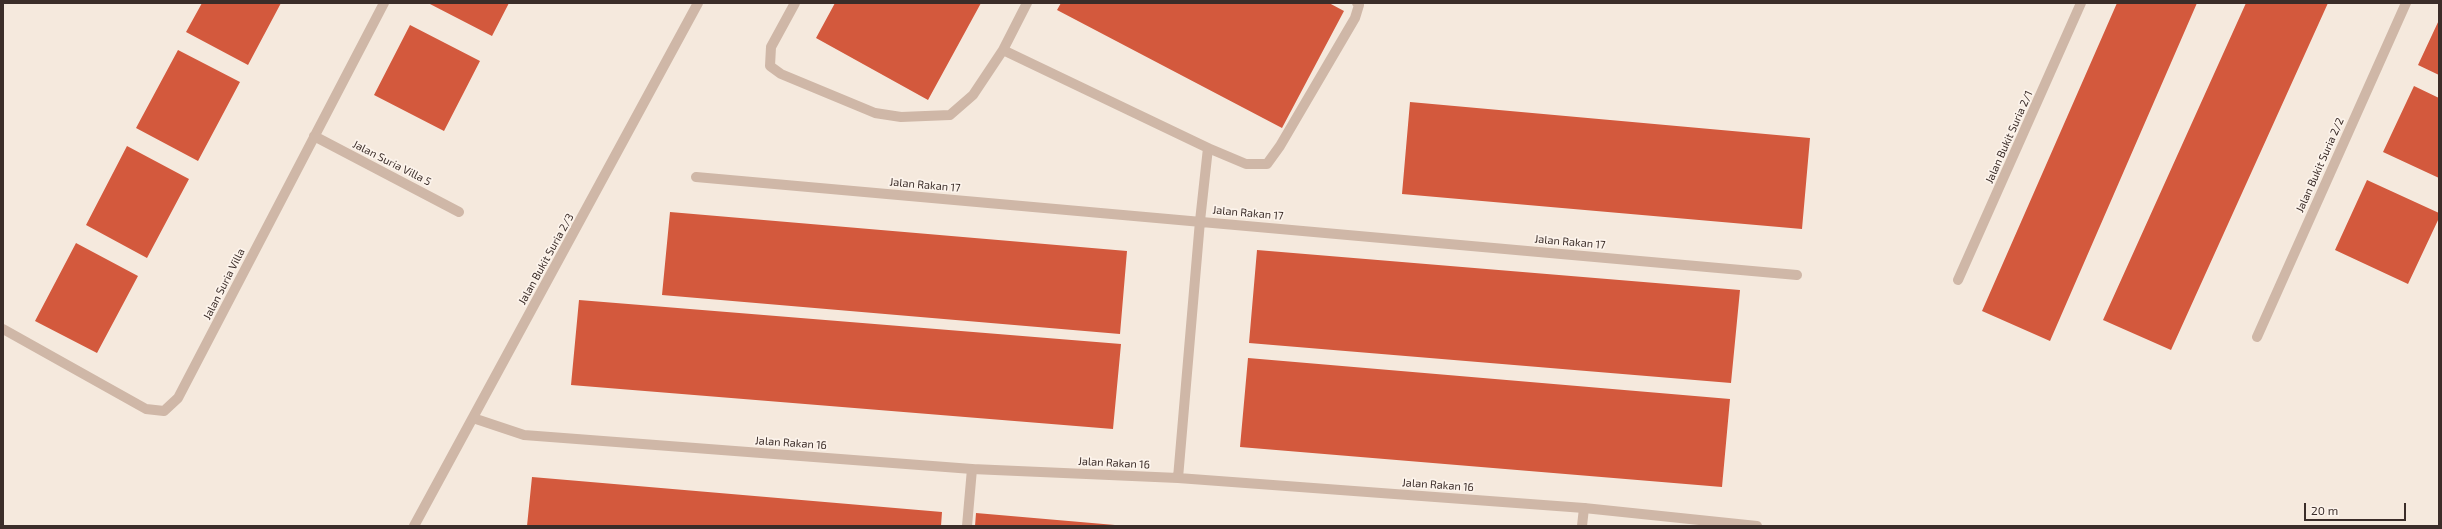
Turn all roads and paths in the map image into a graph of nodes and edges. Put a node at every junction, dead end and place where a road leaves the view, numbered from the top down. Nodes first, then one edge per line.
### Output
1 (384, 3) edge
2 (698, 3) edge
3 (795, 3) edge
4 (1027, 3) edge
5 (1357, 3) edge
6 (2081, 3) edge
7 (2406, 3) edge
8 (1003, 50) junction
9 (314, 136) junction
10 (1208, 148) junction
11 (696, 177) dead end
12 (459, 212) dead end
13 (1200, 221) junction
14 (1797, 275) dead end
15 (1958, 280) dead end
16 (3, 329) edge
17 (2257, 337) dead end
18 (473, 418) junction
19 (972, 469) junction
20 (1178, 478) junction
21 (1584, 508) junction
22 (414, 526) edge
23 (967, 526) edge
24 (1582, 526) edge
25 (1757, 526) edge

1 - 9 street, Jalan Suria Villa
2 - 18 street, Jalan Bukit Suria 2/3
3 - 8 street
4 - 8 street
5 - 10 street
6 - 15 street, Jalan Bukit Suria 2/1
7 - 17 street, Jalan Bukit Suria 2/2
8 - 10 street
9 - 12 street, Jalan Suria Villa 5
9 - 16 street, Jalan Suria Villa
10 - 13 street
11 - 13 street, Jalan Rakan 17
13 - 14 street, Jalan Rakan 17
13 - 20 street
18 - 19 street, Jalan Rakan 16
18 - 22 street, Jalan Bukit Suria 2/3
19 - 20 street, Jalan Rakan 16
19 - 23 street
20 - 21 street, Jalan Rakan 16
21 - 24 street
21 - 25 street, Jalan Rakan 16

